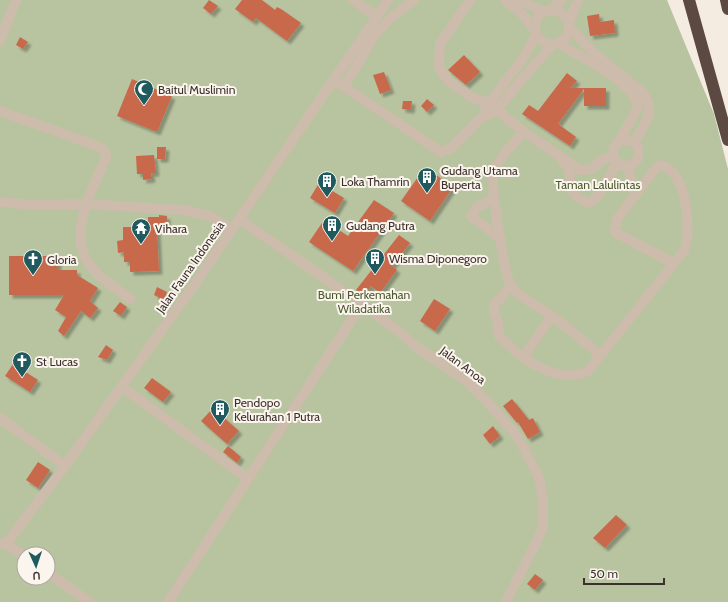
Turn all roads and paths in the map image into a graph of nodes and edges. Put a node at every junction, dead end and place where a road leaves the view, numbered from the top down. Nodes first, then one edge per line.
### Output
1 (16, 0) edge
2 (353, 0) edge
3 (388, 0) edge
4 (414, 0) edge
5 (470, 0) edge
6 (505, 0) edge
7 (519, 0) edge
8 (562, 0) edge
9 (578, 0) edge
10 (689, 0) edge
11 (726, 0) edge
12 (728, 9) edge
13 (548, 11) junction
14 (376, 16) junction
15 (569, 25) junction
16 (536, 33) junction
17 (0, 41) edge
18 (556, 44) junction
19 (334, 80) junction
20 (344, 86) junction
21 (488, 103) junction
22 (496, 111) junction
23 (3, 112) edge
24 (481, 118) junction
25 (524, 132) junction
26 (728, 140) edge
27 (619, 142) junction
28 (634, 142) junction
29 (561, 158) junction
30 (615, 159) junction
31 (628, 166) junction
32 (635, 196) junction
33 (494, 198) junction
34 (0, 202) edge
35 (86, 204) junction
36 (239, 219) junction
37 (232, 230) junction
38 (501, 239) junction
39 (673, 263) junction
40 (511, 286) junction
41 (131, 299) dead end
42 (362, 304) junction
43 (552, 316) junction
44 (600, 355) junction
45 (524, 356) junction
46 (122, 387) junction
47 (0, 418) edge
48 (65, 466) junction
49 (247, 478) junction
50 (3, 543) edge
51 (16, 551) edge
52 (56, 579) edge
53 (90, 602) edge
54 (168, 602) edge
55 (506, 602) edge

1 - 17 street
2 - 14 street
3 - 14 street, Jalan Fauna Indonesia
4 - 20 street
5 - 21 street
6 - 16 street
7 - 13 street
8 - 13 street
9 - 15 street
10 - 26 highway
11 - 12 highway
13 - 15 street
13 - 16 street
14 - 19 street, Jalan Fauna Indonesia
15 - 18 street
15 - 28 street
16 - 18 street
16 - 21 street
18 - 22 street
18 - 27 street
19 - 20 street
19 - 36 street, Jalan Fauna Indonesia
20 - 24 street
21 - 22 street
21 - 24 street
22 - 24 street
22 - 25 street
23 - 35 street
25 - 29 street
25 - 33 street
27 - 28 street
27 - 30 street
28 - 31 street
29 - 30 street
29 - 30 street
30 - 31 street
31 - 32 street
32 - 39 street
32 - 39 street
33 - 38 street
33 - 38 street
34 - 35 street
35 - 37 street
35 - 41 street
36 - 37 street, Jalan Fauna Indonesia
36 - 42 street, Jalan Anoa
37 - 46 street, Jalan Fauna Indonesia
38 - 40 street
39 - 44 street
40 - 43 street
40 - 45 street
42 - 49 street
42 - 55 street, Jalan Anoa
43 - 44 street
43 - 45 street
44 - 45 street
46 - 48 street, Jalan Fauna Indonesia
46 - 49 street
47 - 48 street
48 - 50 street, Jalan Fauna Indonesia
49 - 54 street
50 - 51 street
52 - 53 street

